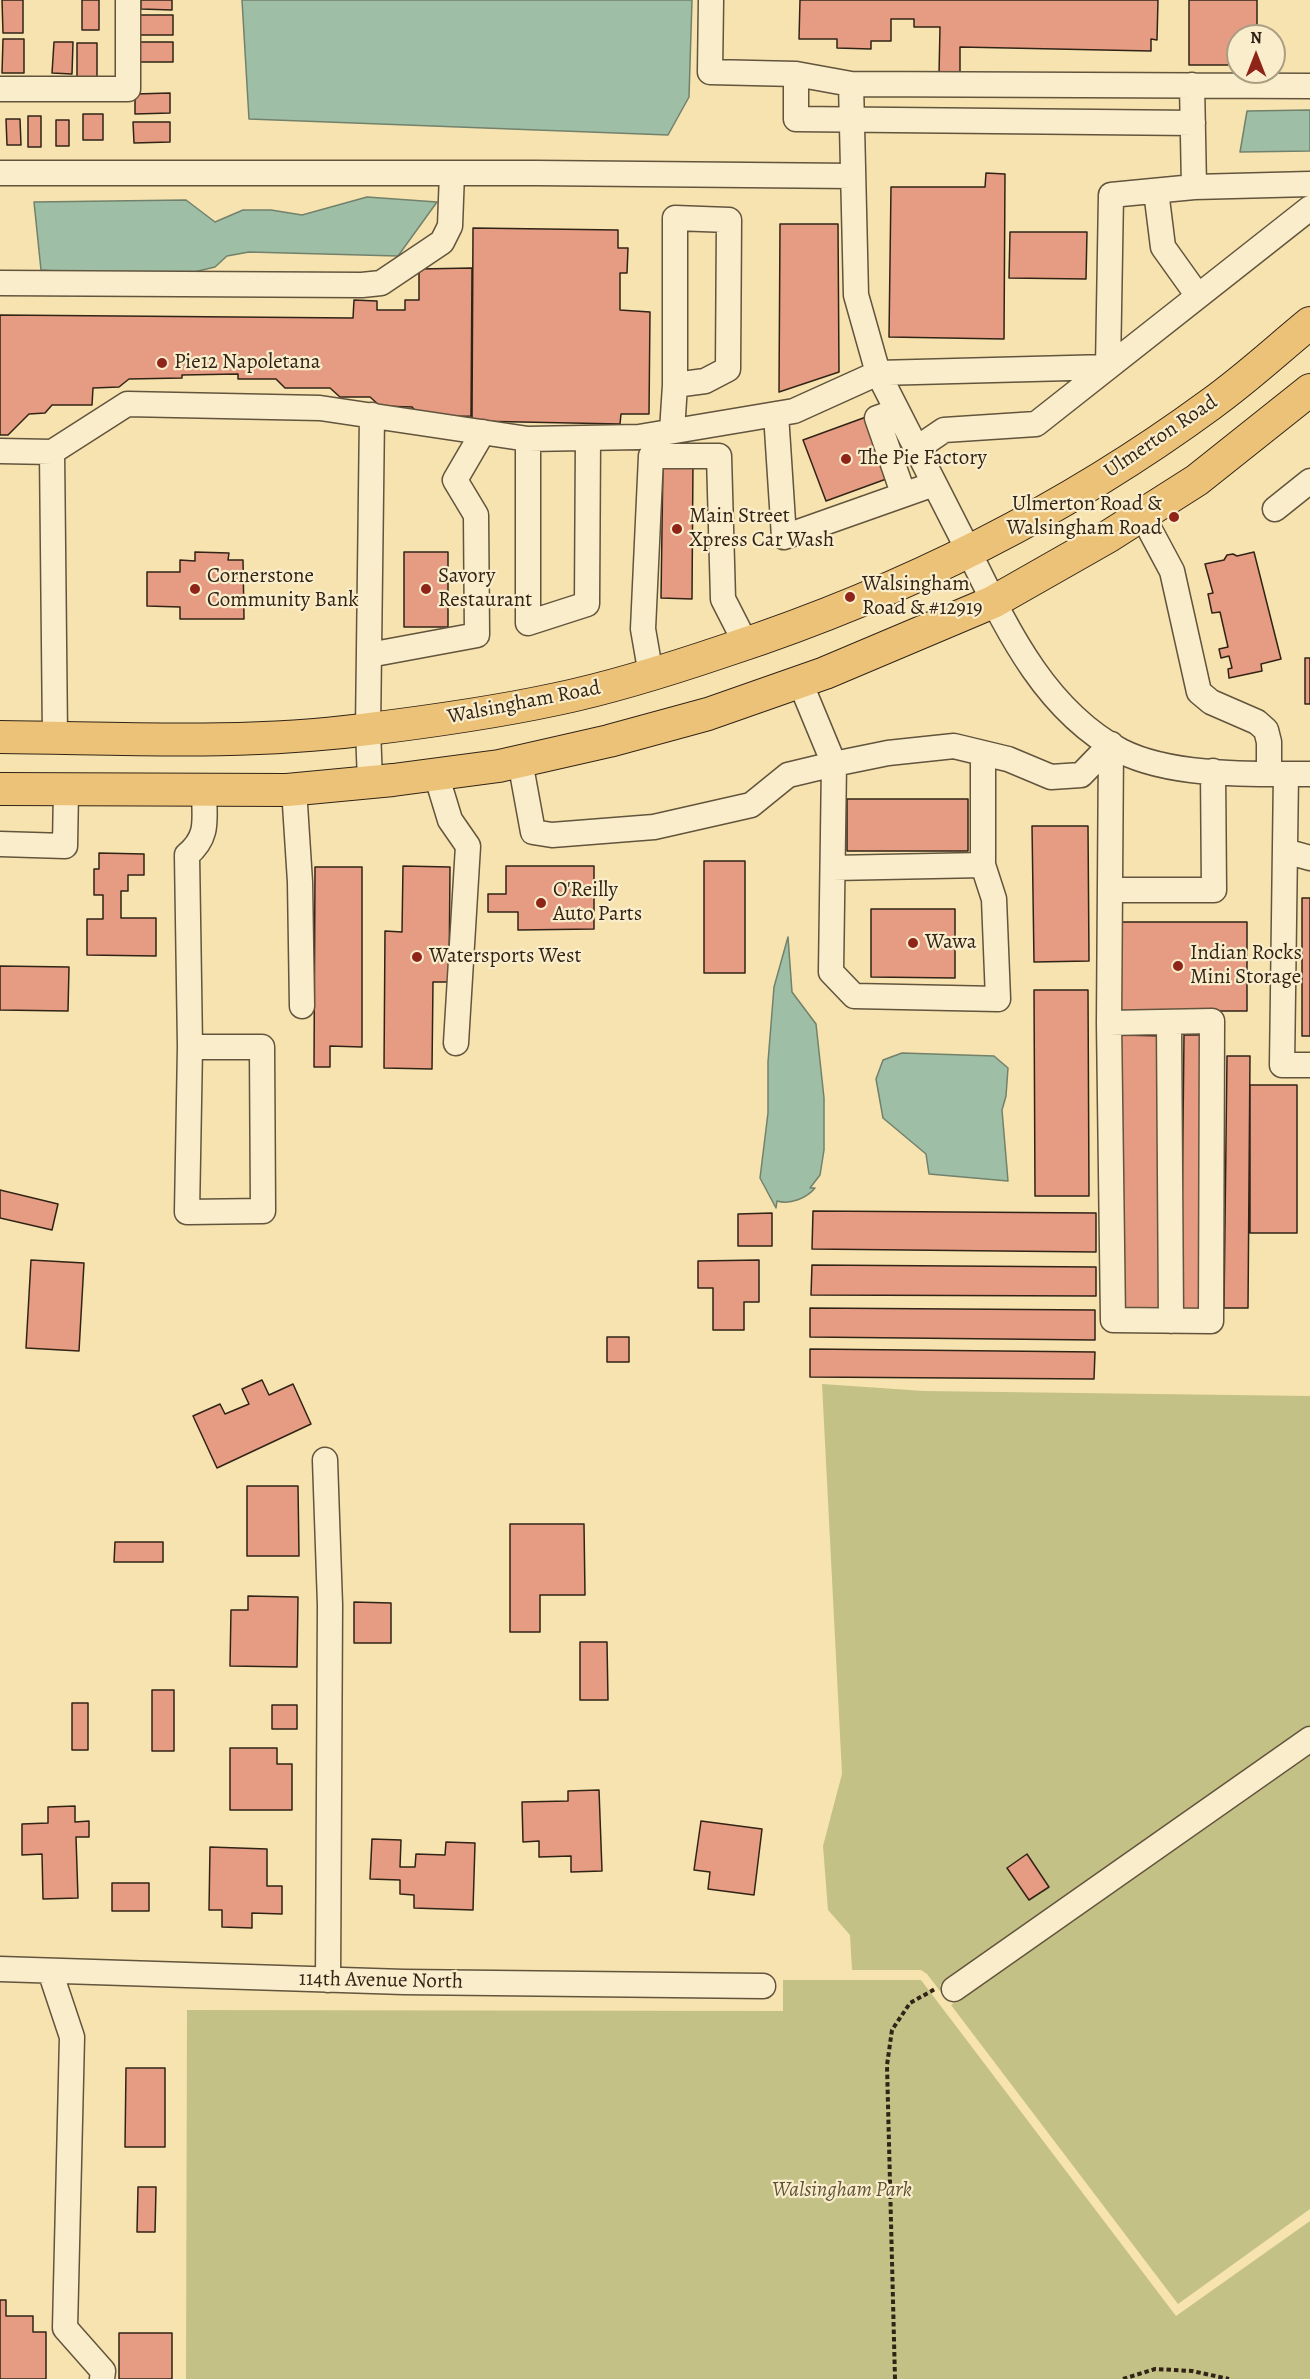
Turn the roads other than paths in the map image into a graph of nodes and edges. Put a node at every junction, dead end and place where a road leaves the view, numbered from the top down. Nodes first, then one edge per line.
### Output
1 (128, 0) edge
2 (711, 0) edge
3 (796, 74) junction
4 (851, 84) junction
5 (1192, 85) junction
6 (1310, 86) edge
7 (0, 89) edge
8 (852, 120) junction
9 (1193, 123) junction
10 (0, 173) edge
11 (452, 173) junction
12 (853, 176) junction
13 (1310, 184) edge
14 (1194, 188) junction
15 (1156, 191) junction
16 (1310, 208) edge
17 (0, 284) edge
18 (1198, 296) junction
19 (1310, 323) edge
20 (1108, 367) junction
21 (878, 373) junction
22 (675, 385) junction
23 (1310, 390) edge
24 (897, 411) junction
25 (776, 414) junction
26 (372, 415) junction
27 (700, 426) junction
28 (672, 431) junction
29 (483, 432) junction
30 (588, 438) junction
31 (528, 439) junction
32 (916, 449) junction
33 (0, 451) edge
34 (52, 452) junction
35 (704, 456) junction
36 (1310, 481) edge
37 (934, 484) junction
38 (903, 493) junction
39 (1275, 509) dead end
40 (1142, 515) junction
41 (969, 553) junction
42 (993, 602) junction
43 (746, 644) junction
44 (369, 655) junction
45 (651, 675) junction
46 (800, 682) junction
47 (368, 729) junction
48 (0, 737) edge
49 (55, 737) junction
50 (1111, 744) junction
51 (983, 753) junction
52 (520, 761) junction
53 (834, 764) junction
54 (1213, 771) junction
55 (436, 774) junction
56 (1288, 774) edge
57 (370, 782) junction
58 (0, 789) edge
59 (294, 789) junction
60 (66, 790) junction
61 (204, 791) junction
62 (0, 844) edge
63 (1285, 851) junction
64 (1310, 858) edge
65 (983, 865) junction
66 (833, 867) junction
67 (1110, 890) junction
68 (303, 1006) dead end
69 (1169, 1022) junction
70 (1109, 1023) junction
71 (456, 1043) dead end
72 (190, 1047) junction
73 (1310, 1065) edge
74 (1171, 1321) junction
75 (326, 1460) dead end
76 (1310, 1739) edge
77 (0, 1970) edge
78 (50, 1971) junction
79 (328, 1980) junction
80 (763, 1986) dead end
81 (954, 1989) road end
82 (102, 2379) edge

1 - 7 street
2 - 3 street
3 - 4 street
3 - 8 street
4 - 5 street
4 - 8 street
5 - 6 street
5 - 9 street
8 - 9 street
8 - 12 street
9 - 14 street
10 - 11 street
11 - 12 street
11 - 17 street
12 - 21 street
13 - 14 street
14 - 15 street
15 - 18 street
15 - 20 street
16 - 18 street
18 - 20 street
19 - 41 main road, Ulmerton Road
20 - 21 street
20 - 32 street
21 - 24 street
21 - 25 street
22 - 22 street
22 - 28 street
23 - 40 main road
24 - 32 street
24 - 38 street
25 - 27 street
25 - 38 street
26 - 29 street
26 - 34 street
26 - 44 street
27 - 28 street
27 - 35 street
28 - 30 street
29 - 31 street
29 - 44 street
30 - 31 street
30 - 31 street
32 - 37 street
33 - 34 street
34 - 49 street
35 - 43 street
35 - 45 street
36 - 39 street
37 - 38 street
37 - 41 street
40 - 42 main road
40 - 56 street
41 - 42 street
41 - 43 main road, Walsingham Road
42 - 46 main road
42 - 50 street
43 - 45 main road, Walsingham Road
44 - 47 street
45 - 47 main road, Walsingham Road
46 - 52 main road
46 - 53 street
47 - 49 main road, Walsingham Road
47 - 57 street
48 - 49 main road, Walsingham Road
50 - 51 street
50 - 54 street
50 - 67 street
51 - 53 street
51 - 65 street
52 - 53 street
52 - 55 main road
53 - 66 street
54 - 56 street
54 - 67 street
55 - 57 main road
55 - 71 street
56 - 63 street
57 - 59 main road
58 - 60 main road
59 - 61 main road
59 - 68 street
60 - 61 main road
60 - 62 street
61 - 72 street
63 - 64 street
63 - 73 street
65 - 66 street
65 - 66 street
67 - 70 street
69 - 70 street
69 - 74 street
69 - 74 street
70 - 74 street
72 - 72 street
75 - 79 street
76 - 81 street
77 - 78 street, 114th Avenue North
78 - 79 street, 114th Avenue North
78 - 82 street
79 - 80 street, 114th Avenue North

